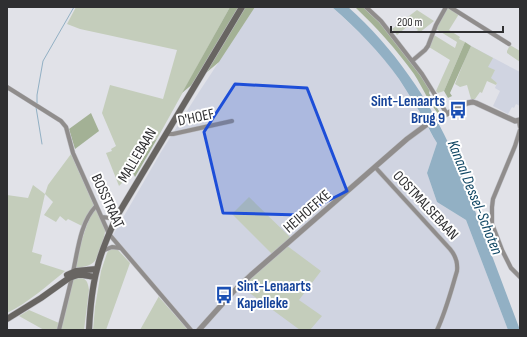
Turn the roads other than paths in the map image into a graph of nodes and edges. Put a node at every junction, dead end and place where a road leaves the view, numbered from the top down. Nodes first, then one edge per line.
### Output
1 (242, 7) edge
2 (366, 7) edge
3 (446, 7) edge
4 (450, 7) edge
5 (509, 44) dead end
6 (412, 61) junction
7 (7, 87) edge
8 (447, 114) junction
9 (519, 120) edge
10 (232, 121) dead end
11 (520, 127) edge
12 (520, 130) edge
13 (166, 134) junction
14 (375, 167) junction
15 (96, 206) junction
16 (117, 216) junction
17 (102, 217) junction
18 (109, 234) junction
19 (120, 248) junction
20 (102, 250) junction
21 (97, 268) junction
22 (73, 274) junction
23 (95, 277) junction
24 (520, 277) edge
25 (7, 319) edge
26 (59, 330) edge
27 (89, 330) edge
28 (191, 330) edge
29 (200, 330) edge
30 (437, 330) edge

1 - 13 main road, MALLEBAAN
2 - 6 street
3 - 6 street
4 - 5 street
6 - 8 street
7 - 15 street, BOSSTRAAT
8 - 9 street, HEIHOEFKE
8 - 14 street, HEIHOEFKE
9 - 11 street
10 - 13 street, D'HOEF
12 - 24 street
13 - 16 main road, MALLEBAAN
14 - 29 street, HEIHOEFKE
14 - 30 street, OOSTMALSEBAAN
15 - 17 street, BOSSTRAAT
15 - 22 street
16 - 17 street
16 - 18 main road, MALLEBAAN
17 - 18 street, BOSSTRAAT
18 - 19 street, BOSSTRAAT
18 - 20 main road, MALLEBAAN
19 - 20 street
19 - 28 street, BOSSTRAAT
20 - 21 main road, MALLEBAAN
21 - 22 main road
21 - 23 main road, MALLEBAAN
22 - 23 main road
22 - 25 main road
22 - 26 street
23 - 27 main road, MALLEBAAN

